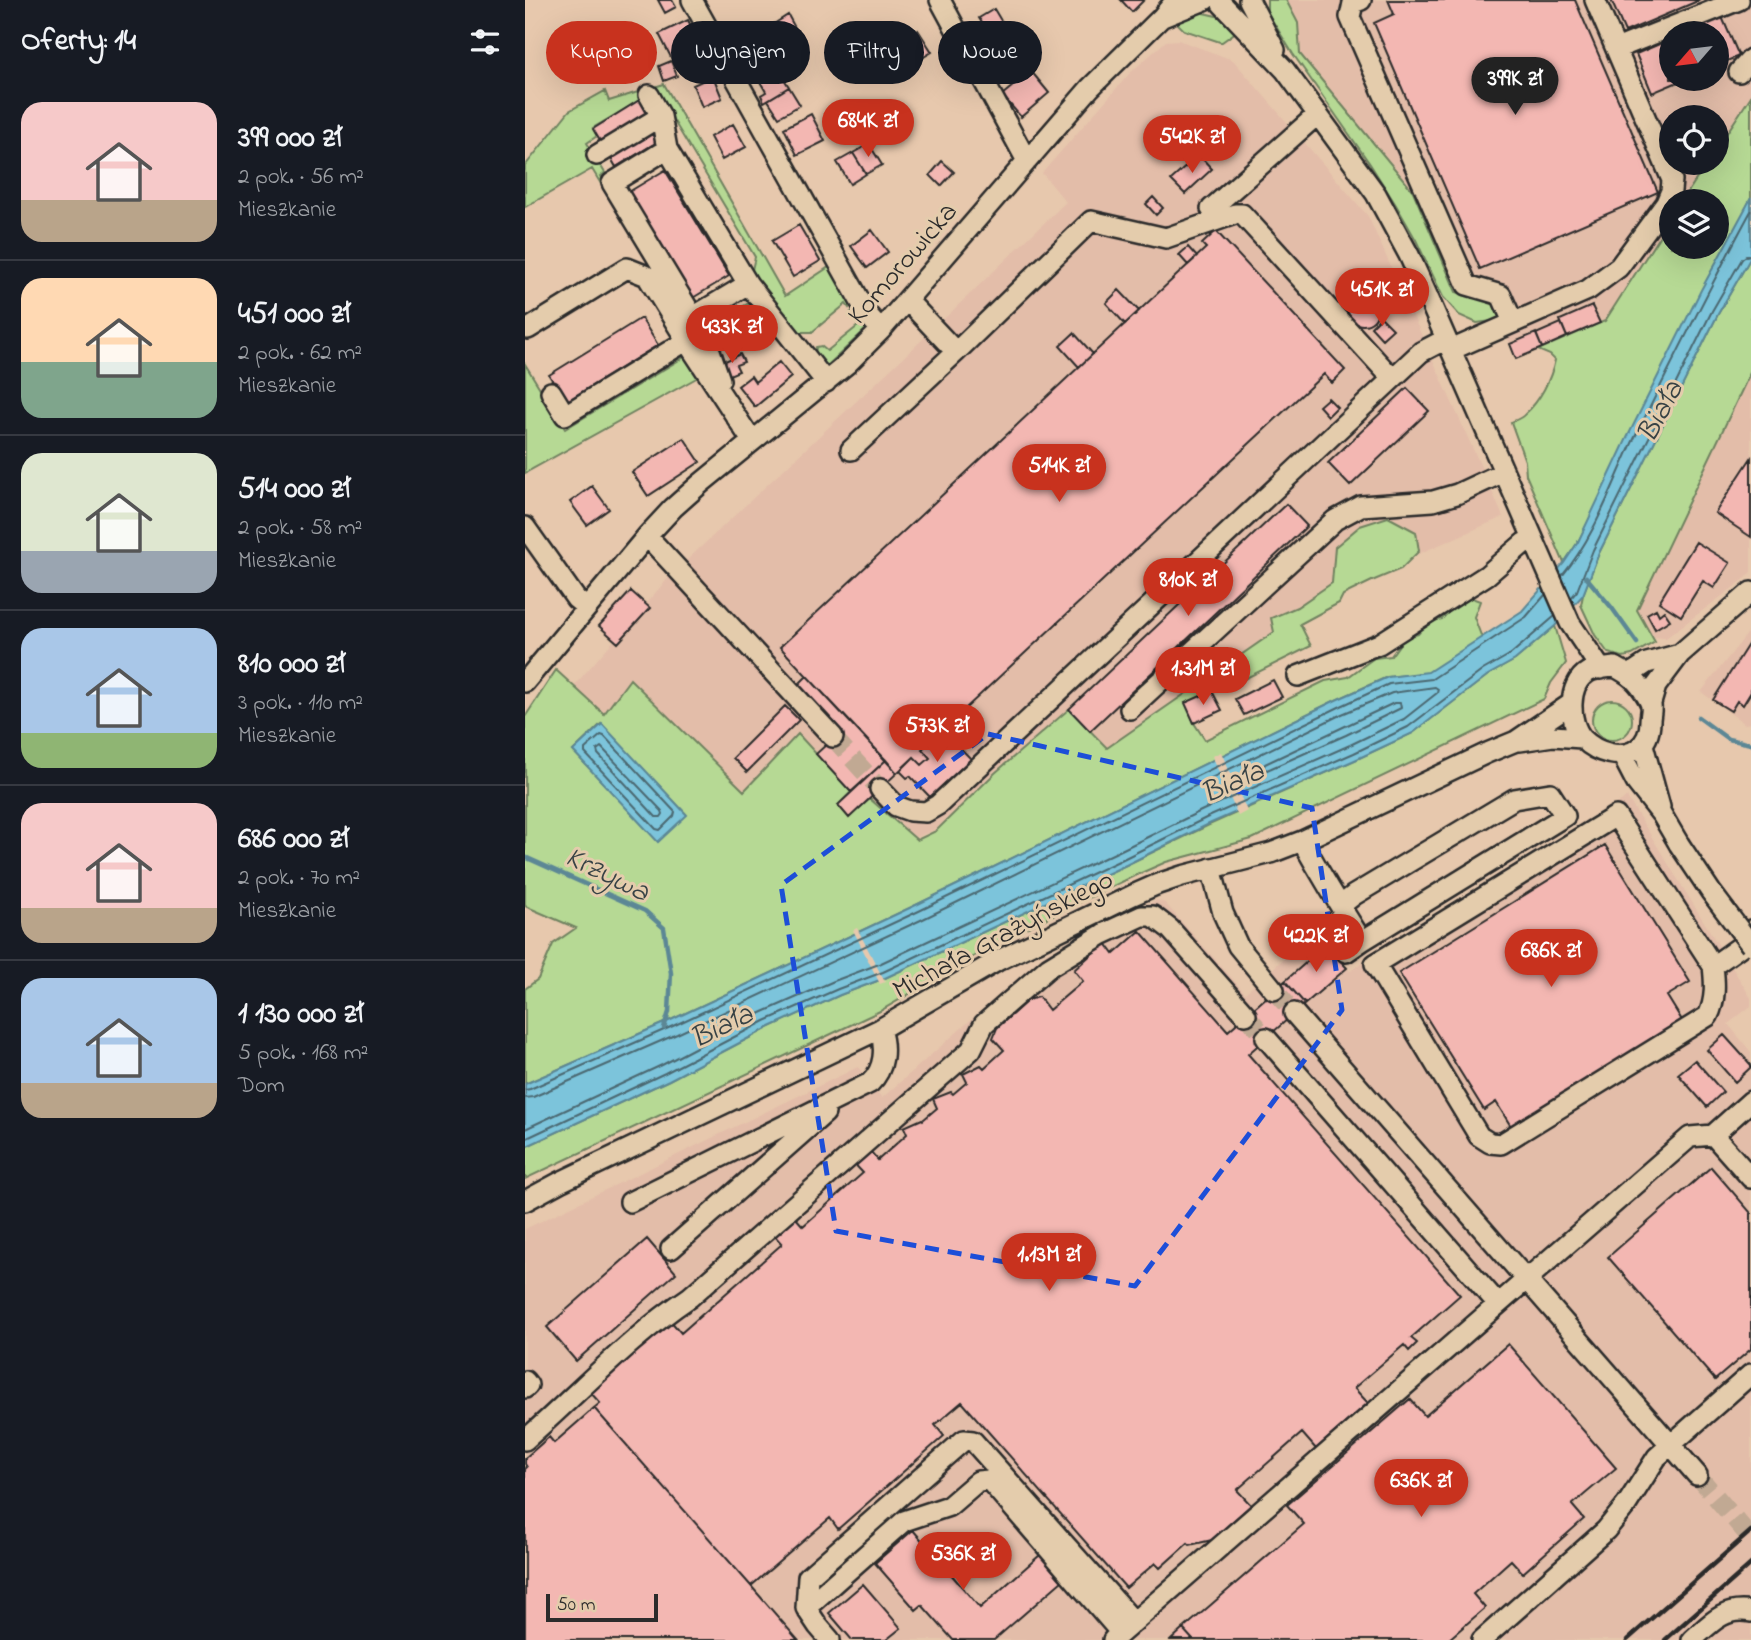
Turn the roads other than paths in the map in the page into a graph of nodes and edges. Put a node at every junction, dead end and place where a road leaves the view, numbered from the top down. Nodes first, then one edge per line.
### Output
1 (692, 0) edge
2 (940, 0) edge
3 (1176, 0) edge
4 (1249, 0) edge
5 (1361, 0) edge
6 (1595, 0) edge
7 (1739, 0) edge
8 (1216, 1) edge
9 (1163, 17) junction
10 (1616, 49) junction
11 (1285, 70) junction
12 (649, 95) dead end
13 (1318, 114) junction
14 (661, 116) junction
15 (667, 149) junction
16 (1027, 161) junction
17 (612, 183) junction
18 (1211, 209) dead end
19 (748, 284) junction
20 (907, 300) junction
21 (693, 317) junction
22 (1513, 322) junction
23 (528, 329) dead end
24 (881, 330) junction
25 (686, 341) junction
26 (1449, 344) junction
27 (956, 352) junction
28 (1392, 378) junction
29 (825, 382) junction
30 (551, 392) dead end
31 (728, 405) junction
32 (753, 441) junction
33 (851, 450) dead end
34 (1504, 472) junction
35 (525, 527) edge
36 (647, 536) junction
37 (1535, 544) junction
38 (1751, 592) edge
39 (587, 608) junction
40 (1570, 623) junction
41 (1680, 654) junction
42 (1601, 668) junction
43 (1629, 675) junction
44 (1299, 676) dead end
45 (1580, 679) junction
46 (525, 682) edge
47 (1572, 703) junction
48 (1651, 703) junction
49 (1130, 709) dead end
50 (833, 737) tunnel mouth
51 (1582, 738) junction
52 (1516, 741) junction
53 (1643, 745) junction
54 (1622, 755) junction
55 (880, 789) tunnel mouth
56 (1662, 815) junction
57 (1302, 841) junction
58 (1211, 868) junction
59 (1342, 910) junction
60 (1751, 930) edge
61 (1317, 936) dead end
62 (1751, 946) edge
63 (1713, 966) junction
64 (1274, 990) tunnel mouth
65 (1294, 1013) tunnel mouth
66 (1246, 1015) tunnel mouth
67 (880, 1029) junction
68 (1266, 1038) tunnel mouth
69 (843, 1097) junction
70 (1751, 1101) edge
71 (1713, 1135) junction
72 (1751, 1178) edge
73 (525, 1201) edge
74 (630, 1202) dead end
75 (671, 1249) dead end
76 (1526, 1279) junction
77 (1499, 1304) junction
78 (1751, 1374) edge
79 (525, 1381) edge
80 (525, 1388) edge
81 (525, 1440) edge
82 (1670, 1445) junction
83 (1697, 1475) tunnel mouth
84 (806, 1608) junction
85 (1751, 1612) edge
86 (1123, 1632) edge
87 (830, 1640) edge
88 (1482, 1640) edge
89 (1692, 1640) edge

1 - 24 street
2 - 16 street
3 - 9 street, Komorowicka
4 - 11 street
5 - 22 street
6 - 10 street
7 - 10 street
8 - 9 street, Komorowicka
8 - 11 street
9 - 16 street, Komorowicka
10 - 22 street
11 - 13 street
12 - 14 street
13 - 18 street
13 - 26 street
14 - 15 street
14 - 17 street
15 - 17 street
15 - 19 street
16 - 20 street, Komorowicka
17 - 21 street
19 - 21 street
19 - 29 street
20 - 24 street, Komorowicka
20 - 27 street
21 - 31 street
22 - 26 street
23 - 25 street
24 - 29 street, Komorowicka
25 - 30 street
25 - 31 street
26 - 28 street
26 - 34 street
27 - 28 street
27 - 33 street
28 - 55 street
29 - 32 street, Komorowicka
31 - 32 street
32 - 36 street, Komorowicka
34 - 37 street
34 - 49 street
35 - 39 street
36 - 39 street, Komorowicka
36 - 50 street
37 - 40 street
37 - 44 street
38 - 41 street
39 - 46 street, Komorowicka
40 - 42 street
40 - 45 street
41 - 43 street
41 - 48 street
42 - 43 street
42 - 45 street
43 - 48 street
45 - 47 street
47 - 51 street
47 - 52 street, Michała Grażyńskiego
48 - 53 street
51 - 52 street, Michała Grażyńskiego
51 - 54 street
52 - 57 street, Michała Grażyńskiego
53 - 54 street
53 - 56 street
54 - 56 street
56 - 62 street, bridge
57 - 58 street, Michała Grażyńskiego
57 - 59 street
58 - 64 street
58 - 67 street, Michała Grażyńskiego
59 - 59 street
59 - 61 street
60 - 63 street
63 - 63 street
65 - 76 street
66 - 81 street
67 - 69 street
67 - 73 street, Michała Grażyńskiego
68 - 77 street
69 - 74 street
69 - 75 street
70 - 71 street
71 - 72 street
71 - 76 street
76 - 77 street
76 - 82 street
77 - 86 street
78 - 82 street
79 - 80 street
82 - 83 street
82 - 88 street
84 - 86 street
84 - 86 street
84 - 87 street
85 - 89 street

